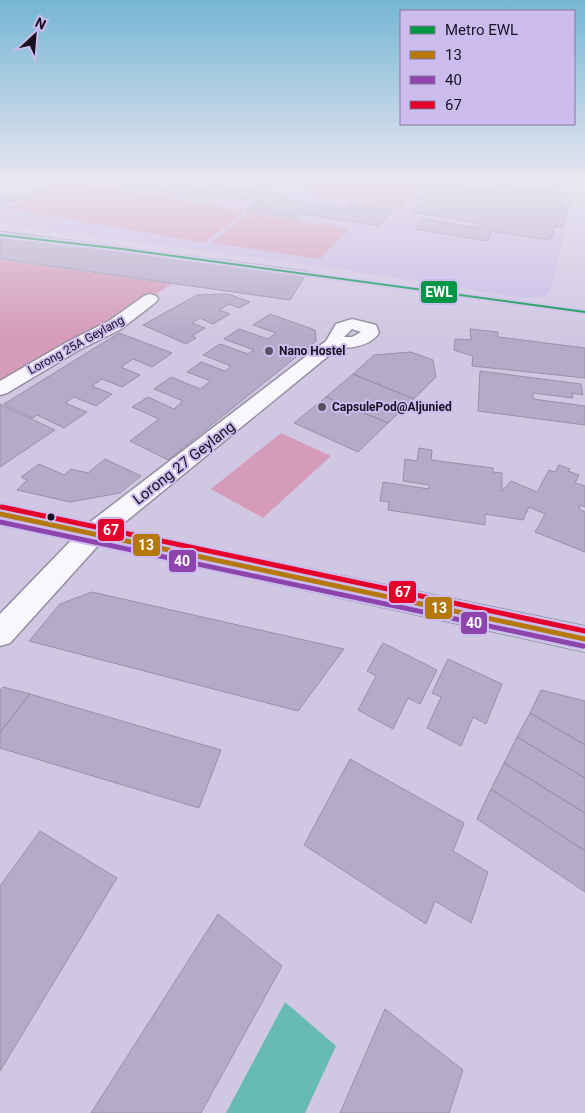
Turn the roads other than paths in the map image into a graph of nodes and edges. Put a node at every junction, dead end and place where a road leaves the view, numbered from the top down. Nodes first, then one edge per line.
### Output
1 (150, 299) dead end
2 (334, 343) dead end
3 (0, 389) edge
4 (0, 514) edge
5 (94, 533) junction
6 (0, 634) edge
7 (585, 639) edge

1 - 3 street, Lorong 25A Geylang
2 - 5 street, Lorong 27 Geylang
4 - 5 main road
5 - 6 street, Lorong 27 Geylang
5 - 7 main road

